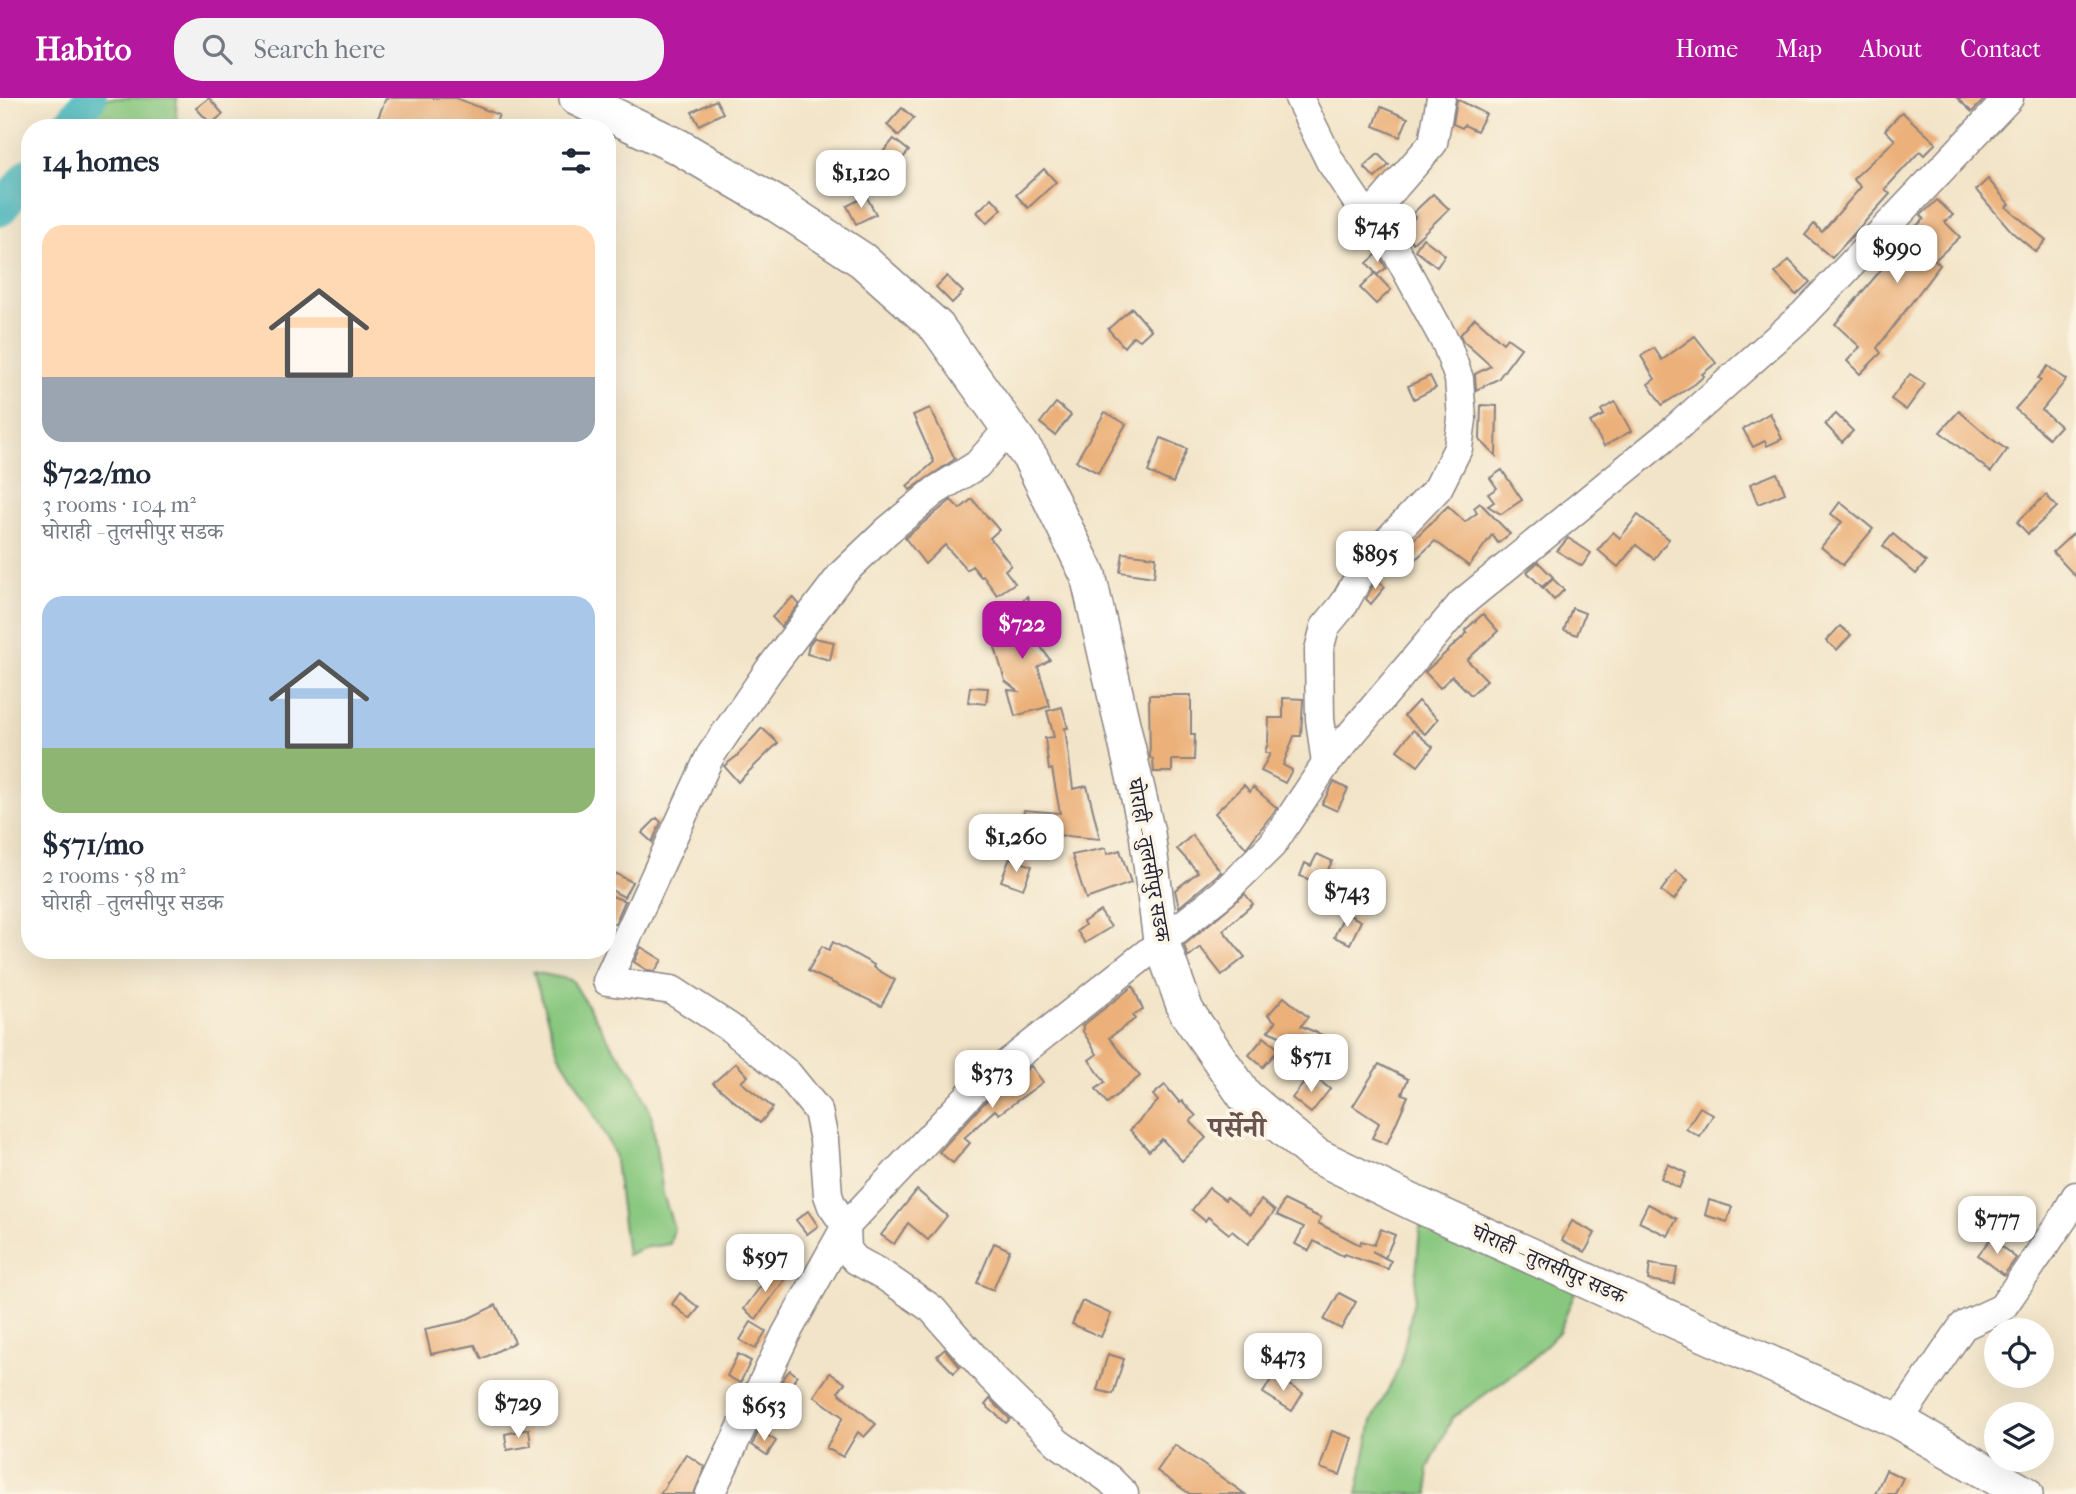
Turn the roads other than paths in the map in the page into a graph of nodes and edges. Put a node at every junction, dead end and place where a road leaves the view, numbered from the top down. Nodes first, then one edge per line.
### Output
1 (577, 98) edge
2 (1298, 98) edge
3 (1441, 98) edge
4 (2009, 98) edge
5 (1368, 218) junction
6 (1009, 429) junction
7 (1326, 764) junction
8 (1161, 941) junction
9 (2076, 1196) edge
10 (846, 1226) junction
11 (1898, 1421) junction
12 (710, 1494) edge
13 (1124, 1494) edge
14 (2025, 1494) edge

1 - 6 main road, घोराही - तुलसीपुर सडक
2 - 5 street
3 - 5 street
4 - 7 street
5 - 7 street
6 - 8 main road, घोराही - तुलसीपुर सडक
6 - 10 street
7 - 8 street
8 - 10 street
8 - 11 main road, घोराही - तुलसीपुर सडक
9 - 11 street
10 - 12 street
10 - 13 street
11 - 14 main road, घोराही - तुलसीपुर सडक

